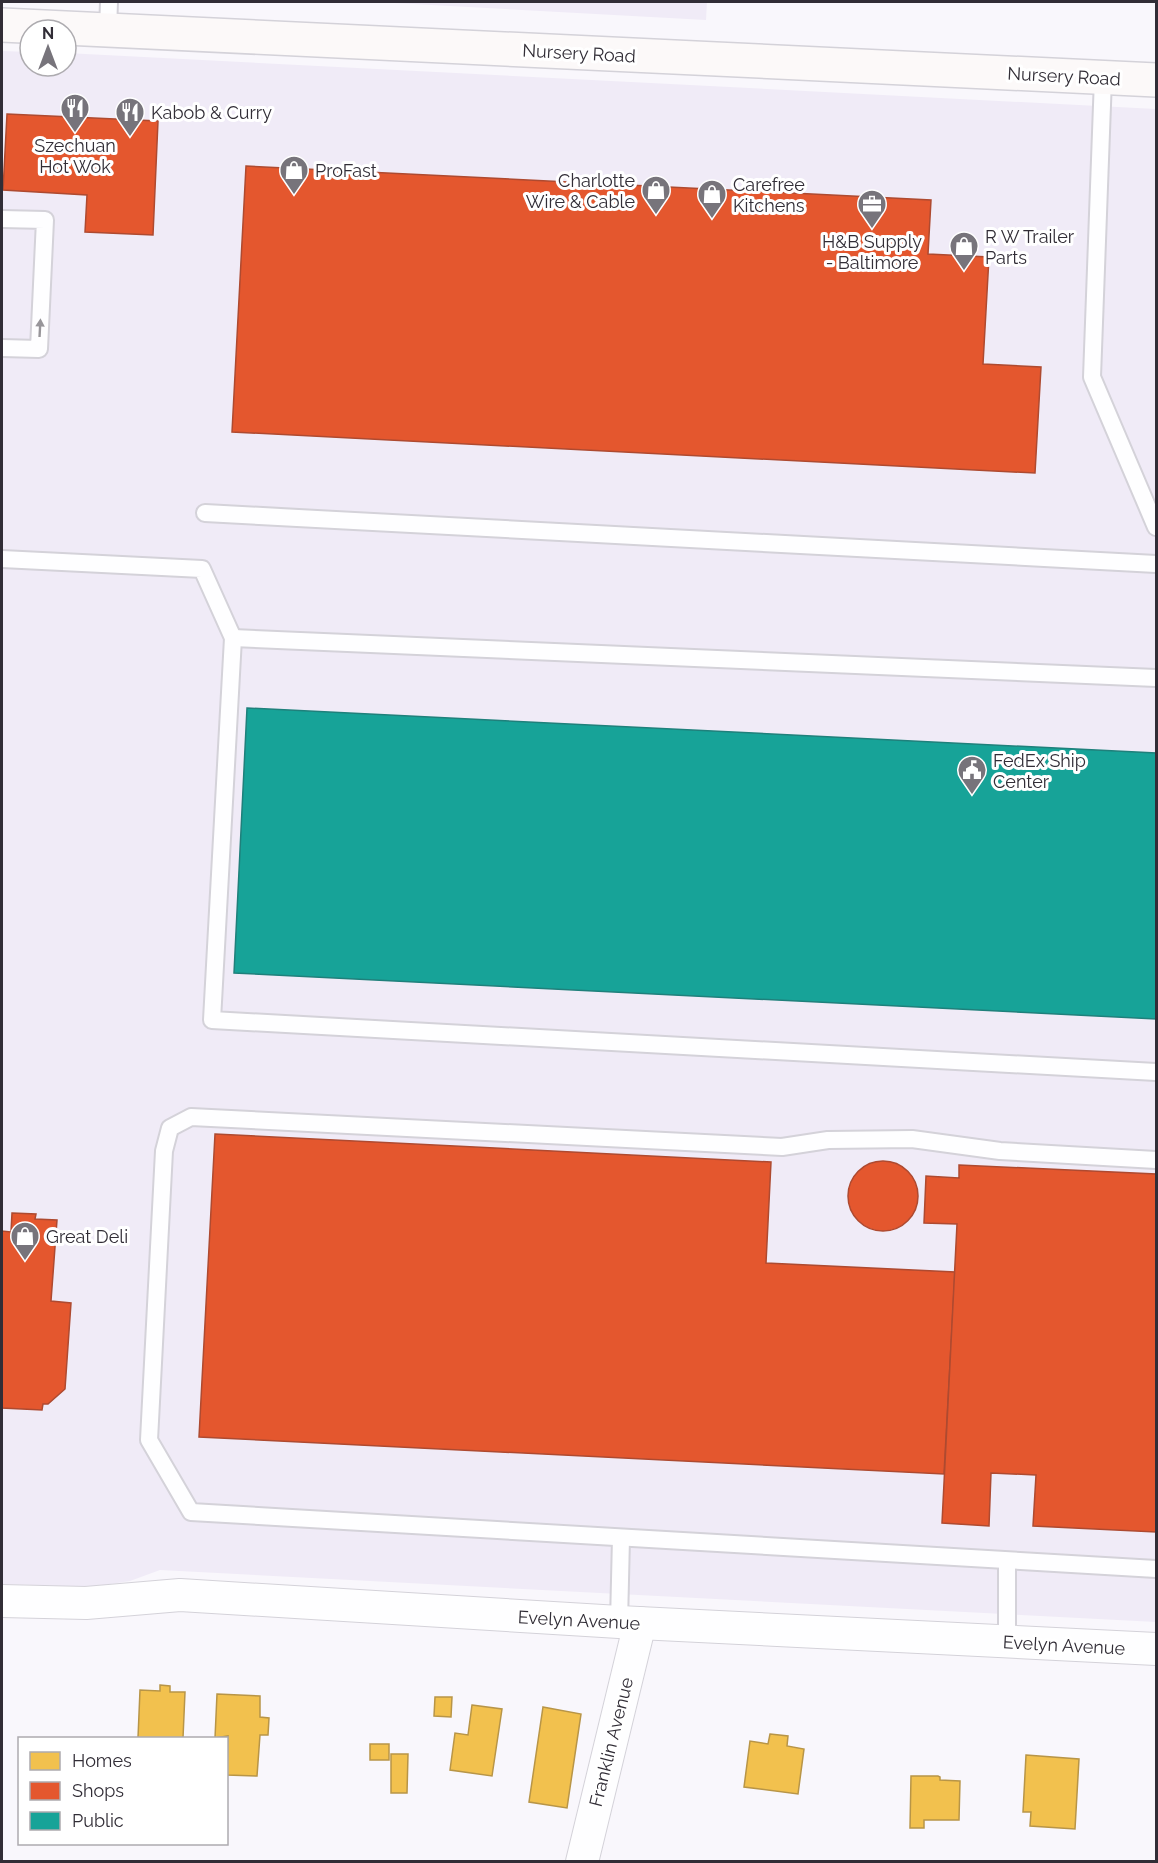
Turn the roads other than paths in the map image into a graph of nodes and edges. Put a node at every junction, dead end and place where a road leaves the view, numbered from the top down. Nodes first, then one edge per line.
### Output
1 (109, 16) edge
2 (2, 25) edge
3 (1103, 78) junction
4 (1156, 80) edge
5 (2, 219) edge
6 (2, 348) edge
7 (205, 513) dead end
8 (1156, 527) edge
9 (2, 559) edge
10 (1156, 564) edge
11 (233, 638) junction
12 (1156, 678) edge
13 (1156, 1072) edge
14 (1156, 1160) edge
15 (621, 1538) junction
16 (1007, 1561) junction
17 (1156, 1569) edge
18 (2, 1601) edge
19 (629, 1623) junction
20 (1006, 1642) junction
21 (1156, 1649) edge
22 (582, 1862) edge

1 - 2 main road, Nursery Road
1 - 3 main road, Nursery Road
3 - 4 main road, Nursery Road
3 - 8 lane
6 -> 5 lane
7 - 10 lane
9 - 11 lane
11 - 12 lane
11 - 13 lane
14 - 15 lane
15 - 16 lane
15 - 19 lane
16 - 17 lane
16 - 20 lane
18 - 19 street, Evelyn Avenue
19 - 20 street, Evelyn Avenue
19 - 22 street, Franklin Avenue
20 - 21 street, Evelyn Avenue

